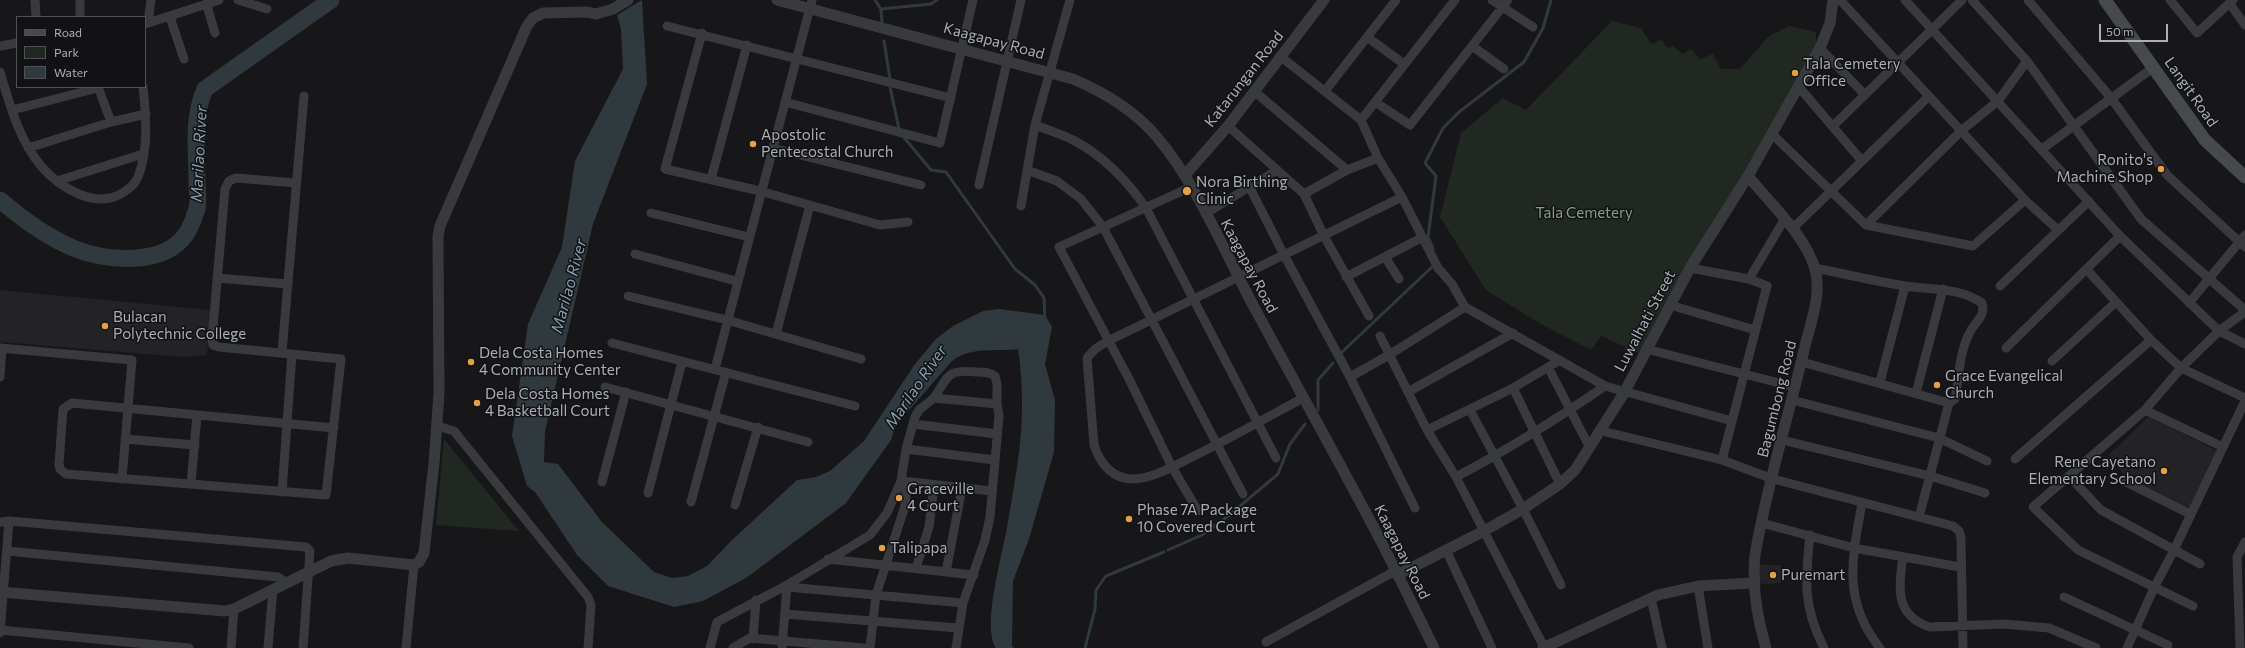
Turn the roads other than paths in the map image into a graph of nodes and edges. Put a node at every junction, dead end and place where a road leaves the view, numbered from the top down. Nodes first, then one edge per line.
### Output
1 (35, 0) edge
2 (80, 0) edge
3 (151, 0) edge
4 (219, 0) edge
5 (238, 0) edge
6 (628, 0) edge
7 (777, 0) edge
8 (973, 0) edge
9 (1021, 0) edge
10 (1070, 0) edge
11 (1324, 0) edge
12 (1396, 0) edge
13 (1455, 0) edge
14 (1492, 0) edge
15 (1833, 0) edge
16 (1840, 0) edge
17 (1906, 0) edge
18 (1962, 0) edge
19 (1972, 0) edge
20 (2028, 0) edge
21 (2104, 0) edge
22 (2170, 0) edge
23 (2232, 2) edge
24 (811, 4) edge
25 (1505, 4) edge
26 (207, 6) junction
27 (267, 9) dead end
28 (36, 16) edge
29 (80, 16) edge
30 (170, 17) junction
31 (147, 24) edge
32 (2245, 25) edge
33 (667, 26) dead end
34 (1533, 27) dead end
35 (1933, 28) junction
36 (216, 33) dead end
37 (702, 33) junction
38 (1367, 37) junction
39 (16, 43) edge
40 (0, 46) edge
41 (747, 46) junction
42 (1472, 46) junction
43 (963, 48) junction
44 (1820, 48) junction
45 (1280, 56) junction
46 (797, 57) junction
47 (184, 59) dead end
48 (1006, 60) junction
49 (2027, 61) junction
50 (1896, 62) junction
51 (1404, 64) junction
52 (2154, 67) junction
53 (1504, 69) dead end
54 (1049, 71) junction
55 (0, 72) edge
56 (1798, 86) junction
57 (94, 88) edge
58 (98, 88) edge
59 (143, 88) edge
60 (1254, 91) junction
61 (1325, 91) junction
62 (1864, 94) junction
63 (304, 96) dead end
64 (1928, 97) junction
65 (951, 98) junction
66 (2111, 98) junction
67 (1998, 101) junction
68 (785, 102) junction
69 (1375, 102) junction
70 (12, 110) junction
71 (146, 114) junction
72 (1361, 120) junction
73 (111, 122) junction
74 (1035, 125) junction
75 (1228, 126) junction
76 (1833, 126) junction
77 (2075, 126) junction
78 (1961, 131) junction
79 (1772, 134) junction
80 (28, 148) junction
81 (772, 148) junction
82 (2042, 149) junction
83 (143, 154) junction
84 (1378, 158) junction
85 (1862, 161) junction
86 (1028, 170) junction
87 (1277, 170) junction
88 (1347, 170) junction
89 (1185, 175) junction
90 (1748, 176) junction
91 (2245, 177) edge
92 (710, 179) junction
93 (57, 181) junction
94 (296, 183) junction
95 (922, 185) dead end
96 (979, 185) dead end
97 (1191, 187) junction
98 (1250, 188) junction
99 (760, 191) junction
100 (1830, 191) junction
101 (1304, 194) junction
102 (1402, 197) junction
103 (2025, 200) junction
104 (2089, 201) junction
105 (810, 205) junction
106 (1022, 206) dead end
107 (1146, 208) junction
108 (651, 213) dead end
109 (1205, 214) junction
110 (1784, 220) junction
111 (908, 222) dead end
112 (1866, 225) junction
113 (1103, 228) junction
114 (1792, 230) junction
115 (2058, 230) junction
116 (2245, 235) edge
117 (1324, 236) junction
118 (2120, 236) junction
119 (749, 237) junction
120 (1421, 238) junction
121 (2242, 245) edge
122 (635, 254) dead end
123 (1284, 255) junction
124 (1385, 257) junction
125 (1690, 268) junction
126 (1815, 268) junction
127 (2087, 270) junction
128 (1346, 277) junction
129 (217, 278) junction
130 (1238, 278) junction
131 (1399, 279) dead end
132 (1749, 279) junction
133 (2208, 279) junction
134 (736, 281) junction
135 (288, 284) junction
136 (1905, 286) junction
137 (2000, 286) dead end
138 (1944, 289) junction
139 (628, 296) dead end
140 (1192, 300) junction
141 (2116, 302) junction
142 (2190, 303) junction
143 (1670, 304) junction
144 (1465, 307) junction
145 (2245, 311) edge
146 (1369, 316) dead end
147 (727, 320) junction
148 (1151, 320) junction
149 (1755, 330) junction
150 (2219, 331) junction
151 (1513, 333) junction
152 (776, 334) junction
153 (1380, 336) dead end
154 (2151, 340) junction
155 (1108, 341) junction
156 (612, 343) dead end
157 (2245, 344) edge
158 (1, 348) edge
159 (2006, 348) dead end
160 (1646, 350) junction
161 (282, 352) junction
162 (292, 354) junction
163 (1389, 355) junction
164 (861, 359) dead end
165 (1560, 360) junction
166 (2052, 361) dead end
167 (682, 362) junction
168 (1802, 362) junction
169 (1548, 367) junction
170 (2181, 368) junction
171 (714, 369) junction
172 (726, 372) junction
173 (1744, 373) junction
174 (0, 377) edge
175 (1350, 377) junction
176 (1880, 382) junction
177 (1605, 386) junction
178 (605, 387) dead end
179 (1513, 388) junction
180 (1795, 388) junction
181 (626, 392) junction
182 (1408, 392) junction
183 (1916, 392) junction
184 (1624, 393) junction
185 (934, 398) junction
186 (1303, 398) junction
187 (2245, 398) edge
188 (1792, 400) junction
189 (2245, 401) edge
190 (1949, 403) junction
191 (670, 404) junction
192 (997, 404) junction
193 (855, 406) dead end
194 (128, 409) junction
195 (1470, 410) junction
196 (1570, 410) junction
197 (2144, 410) junction
198 (197, 415) junction
199 (715, 416) junction
200 (1732, 421) junction
201 (288, 424) junction
202 (913, 424) junction
203 (1256, 424) junction
204 (437, 426) junction
205 (334, 428) junction
206 (758, 428) junction
207 (1427, 430) junction
208 (1535, 430) junction
209 (1602, 431) junction
210 (997, 434) junction
211 (1939, 438) junction
212 (125, 439) junction
213 (1782, 440) junction
214 (808, 442) dead end
215 (194, 445) junction
216 (1216, 445) junction
217 (2223, 447) junction
218 (1590, 448) junction
219 (906, 449) junction
220 (1495, 456) junction
221 (1276, 458) dead end
222 (2015, 459) dead end
223 (995, 460) junction
224 (1722, 460) junction
225 (1987, 461) dead end
226 (1172, 467) junction
227 (1456, 476) junction
228 (1930, 476) junction
229 (2069, 476) junction
230 (122, 479) junction
231 (1773, 479) junction
232 (904, 481) junction
233 (602, 482) dead end
234 (2126, 482) dead end
235 (191, 484) junction
236 (1560, 484) junction
237 (934, 485) junction
238 (962, 488) junction
239 (992, 491) junction
240 (282, 492) junction
241 (648, 493) dead end
242 (1985, 493) dead end
243 (1243, 494) dead end
244 (691, 502) dead end
245 (1862, 503) junction
246 (735, 506) dead end
247 (1415, 508) dead end
248 (1523, 508) junction
249 (1198, 511) dead end
250 (2190, 514) junction
251 (1919, 517) junction
252 (5, 522) edge
253 (1762, 522) junction
254 (1484, 531) junction
255 (1810, 536) junction
256 (2245, 542) edge
257 (1854, 548) junction
258 (1446, 550) junction
259 (2174, 550) junction
260 (7, 552) junction
261 (1903, 557) junction
262 (828, 559) junction
263 (2200, 564) dead end
264 (414, 565) junction
265 (884, 566) junction
266 (1960, 567) junction
267 (916, 568) junction
268 (308, 570) junction
269 (946, 572) junction
270 (1396, 573) junction
271 (974, 575) junction
272 (286, 582) junction
273 (1753, 583) junction
274 (1561, 585) dead end
275 (787, 586) junction
276 (1698, 586) junction
277 (2154, 588) junction
278 (273, 589) junction
279 (2, 592) edge
280 (876, 595) junction
281 (2064, 597) dead end
282 (1651, 598) junction
283 (756, 600) junction
284 (963, 603) junction
285 (2192, 606) dead end
286 (234, 609) junction
287 (785, 614) junction
288 (872, 621) junction
289 (1962, 626) junction
290 (958, 628) junction
291 (2135, 630) junction
292 (0, 632) edge
293 (753, 639) junction
294 (1266, 642) dead end
295 (782, 645) edge
296 (2168, 645) dead end
297 (1659, 647) edge
298 (189, 648) edge
299 (231, 648) edge
300 (268, 648) edge
301 (303, 648) edge
302 (406, 648) edge
303 (588, 648) edge
304 (710, 648) edge
305 (732, 648) edge
306 (864, 648) edge
307 (870, 648) edge
308 (956, 648) edge
309 (1434, 648) edge
310 (1492, 648) edge
311 (1543, 648) edge
312 (1708, 648) edge
313 (1766, 648) edge
314 (1824, 648) edge
315 (1880, 648) edge
316 (1963, 648) edge
317 (2096, 648) edge
318 (2127, 648) edge
319 (2240, 648) edge

1 - 28 street
2 - 29 street
3 - 31 street
4 - 26 street
5 - 27 street
6 - 204 street
7 - 24 street, Kaagapay Road
8 - 43 street
9 - 48 street
10 - 54 street
11 - 45 street, Katarungan Road
12 - 38 street
13 - 51 street
14 - 25 street
15 - 44 street, Luwalhati Street
16 - 50 street
17 - 35 street
18 - 35 street
19 - 49 street
20 - 66 street
21 - 52 main road, Langit Road
22 - 23 street
23 - 32 street
24 - 43 street, Kaagapay Road
24 - 46 street
25 - 34 street
25 - 42 street
26 - 30 street
26 - 36 street
30 - 31 street
30 - 47 street
33 - 37 street
35 - 50 street
35 - 67 street
37 - 41 street
37 - 92 street
38 - 51 street
38 - 61 street
39 - 40 street
41 - 46 street
41 - 92 street
42 - 53 street
42 - 69 street
43 - 48 street, Kaagapay Road
43 - 65 street
44 - 56 street, Luwalhati Street
44 - 62 street
45 - 60 street, Katarungan Road
45 - 61 street
46 - 65 street
46 - 68 street
48 - 54 street, Kaagapay Road
48 - 96 street
49 - 67 street
49 - 77 street
50 - 62 street
50 - 64 street
51 - 69 street
52 - 66 street
52 - 91 main road, Langit Road
54 - 74 street
54 - 89 street, Kaagapay Road
55 - 70 street
56 - 76 street
56 - 79 street, Luwalhati Street
57 - 70 street
58 - 73 street
59 - 71 street
60 - 75 street, Katarungan Road
60 - 88 street
61 - 72 street
62 - 76 street
63 - 94 street
64 - 78 street
64 - 85 street
65 - 68 street
66 - 77 street
66 - 121 street
67 - 78 street
67 - 82 street
68 - 81 street
69 - 72 street
70 - 80 street
71 - 73 street
71 - 83 street
72 - 84 street
73 - 80 street
74 - 86 street
74 - 107 street
75 - 87 street
75 - 89 street, Katarungan Road
76 - 85 street
77 - 82 street
77 - 133 street
78 - 103 street
78 - 112 street
79 - 90 street, Luwalhati Street
79 - 100 street
80 - 93 street
81 - 95 street
81 - 99 street
82 - 104 street
83 - 93 street
83 - 93 street
84 - 88 street
84 - 102 street
85 - 100 street
86 - 106 street
86 - 113 street
87 - 98 street
87 - 101 street
88 - 101 street
89 - 97 street, Kaagapay Road
90 - 110 street, Bagumbong Road
90 - 125 street, Luwalhati Street
92 - 99 street
94 - 129 street
94 - 135 street
97 - 107 street
97 - 109 street, Kaagapay Road
98 - 109 street
98 - 123 street
99 - 105 street
99 - 119 street
100 - 112 street
100 - 114 street
101 - 117 street
102 - 117 street
102 - 120 street
103 - 112 street
103 - 115 street
104 - 115 street
104 - 118 street
105 - 111 street
105 - 152 street
107 - 113 street
107 - 140 street
108 - 119 street
109 - 130 street, Kaagapay Road
110 - 114 street, Bagumbong Road
110 - 132 street
113 - 148 street
113 - 155 street
114 - 126 street, Bagumbong Road
115 - 137 street
116 - 121 street
117 - 123 street
117 - 128 street
118 - 127 street
118 - 142 street
119 - 134 street
120 - 124 street
120 - 144 street
121 - 133 street
122 - 134 street
123 - 130 street
123 - 175 street
124 - 128 street
124 - 131 street
125 - 132 street
125 - 143 street, Luwalhati Street
126 - 136 street
126 - 168 street, Bagumbong Road
127 - 141 street
127 - 159 street
128 - 146 street
129 - 135 street
129 - 161 street
130 - 140 street
130 - 186 street, Kaagapay Road
132 - 149 street
133 - 142 street
133 - 145 street
134 - 147 street
135 - 161 street
136 - 138 street
136 - 176 street
138 - 183 street
138 - 190 street
139 - 147 street
140 - 148 street
140 - 203 street
141 - 154 street
141 - 166 street
142 - 150 street
143 - 149 street
143 - 160 street, Luwalhati Street
144 - 151 street
144 - 163 street
145 - 150 street
147 - 152 street
147 - 171 street
148 - 155 street
148 - 216 street
149 - 173 street
150 - 157 street
150 - 170 street
151 - 165 street
151 - 182 street
152 - 164 street
153 - 163 street
154 - 170 street
154 - 222 street
155 - 226 street
155 - 226 street
156 - 167 street
158 - 174 street
158 - 194 street
160 - 173 street
160 - 184 street, Luwalhati Street
161 - 162 street
162 - 201 street
162 - 205 street
163 - 175 street
163 - 182 street
165 - 169 street
165 - 177 street
167 - 171 street
167 - 191 street
168 - 176 street
168 - 180 street, Bagumbong Road
169 - 179 street
169 - 196 street
170 - 187 street
170 - 197 street
171 - 172 street
172 - 193 street
172 - 199 street
173 - 180 street
173 - 200 street
175 - 247 street
176 - 183 street
177 - 184 street
177 - 196 street
178 - 181 street
179 - 195 street
179 - 208 street
180 - 188 street, Bagumbong Road
181 - 191 street
181 - 233 street
182 - 207 street
183 - 190 street
184 - 200 street
184 - 209 street, Luwalhati Street
185 - 192 street
185 - 192 street
185 - 202 street
186 - 203 street
186 - 270 street, Kaagapay Road
188 - 211 street
188 - 213 street, Bagumbong Road
189 - 217 street
190 - 211 street
191 - 199 street
191 - 241 street
192 - 210 street
194 - 198 street
194 - 212 street
194 - 230 street
195 - 207 street
195 - 220 street
196 - 208 street
196 - 218 street
197 - 217 street
197 - 229 street
198 - 201 street
198 - 215 street
199 - 206 street
199 - 244 street
200 - 224 street
201 - 205 street
201 - 240 street
202 - 210 street
202 - 219 street
203 - 216 street
203 - 221 street
204 - 264 street
204 - 303 street
205 - 240 street
206 - 214 street
206 - 246 street
207 - 227 street
208 - 220 street
208 - 236 street
209 - 218 street, Luwalhati Street
209 - 224 street
210 - 223 street
211 - 225 street
211 - 228 street
212 - 215 street
212 - 230 street
213 - 228 street
213 - 231 street, Bagumbong Road
215 - 235 street
216 - 226 street
216 - 243 street
217 - 250 street
218 - 236 street, Luwalhati Street
219 - 223 street
219 - 232 street
220 - 227 street
220 - 248 street
223 - 239 street
224 - 231 street
226 - 249 street
227 - 254 street
228 - 242 street
228 - 251 street
229 - 259 street
229 - 277 street
230 - 235 street
231 - 245 street
231 - 253 street, Bagumbong Road
232 - 237 street
232 - 262 street
232 - 265 street
234 - 250 street
235 - 240 street
236 - 248 street, Luwalhati Street
237 - 238 street
237 - 267 street
238 - 239 street
238 - 269 street
239 - 271 street
245 - 251 street
245 - 257 street
248 - 254 street, Luwalhati Street
248 - 274 street
250 - 259 street
251 - 266 street
252 - 260 street
252 - 268 street
253 - 255 street
253 - 273 street, Bagumbong Road
254 - 258 street, Luwalhati Street
254 - 311 street
255 - 257 street
255 - 314 street
256 - 319 street
257 - 261 street
257 - 315 street
258 - 270 street, Luwalhati Street
258 - 310 street
259 - 263 street
259 - 277 street
260 - 272 street
260 - 279 street
261 - 266 street
261 - 289 street
262 - 265 street
262 - 275 street
264 - 268 street
264 - 302 street
265 - 267 street
265 - 280 street
266 - 289 street
267 - 269 street
268 - 272 street
268 - 301 street
269 - 271 street
270 - 294 street
270 - 309 street, Kaagapay Road
271 - 284 street
272 - 278 street
273 - 276 street
273 - 313 street, Bagumbong Road
275 - 280 street
275 - 283 street
275 - 287 street
276 - 282 street
276 - 312 street
277 - 285 street
277 - 291 street
278 - 286 street
278 - 300 street
279 - 286 street
279 - 292 street
280 - 284 street
280 - 288 street
281 - 291 street
282 - 297 street
282 - 311 street
283 - 293 street
283 - 304 street
284 - 290 street
286 - 299 street
287 - 288 street
287 - 295 street
288 - 290 street
288 - 307 street
289 - 316 street
289 - 317 street
290 - 308 street
291 - 296 street
291 - 318 street
292 - 298 street
293 - 295 street
293 - 305 street
295 - 306 street

